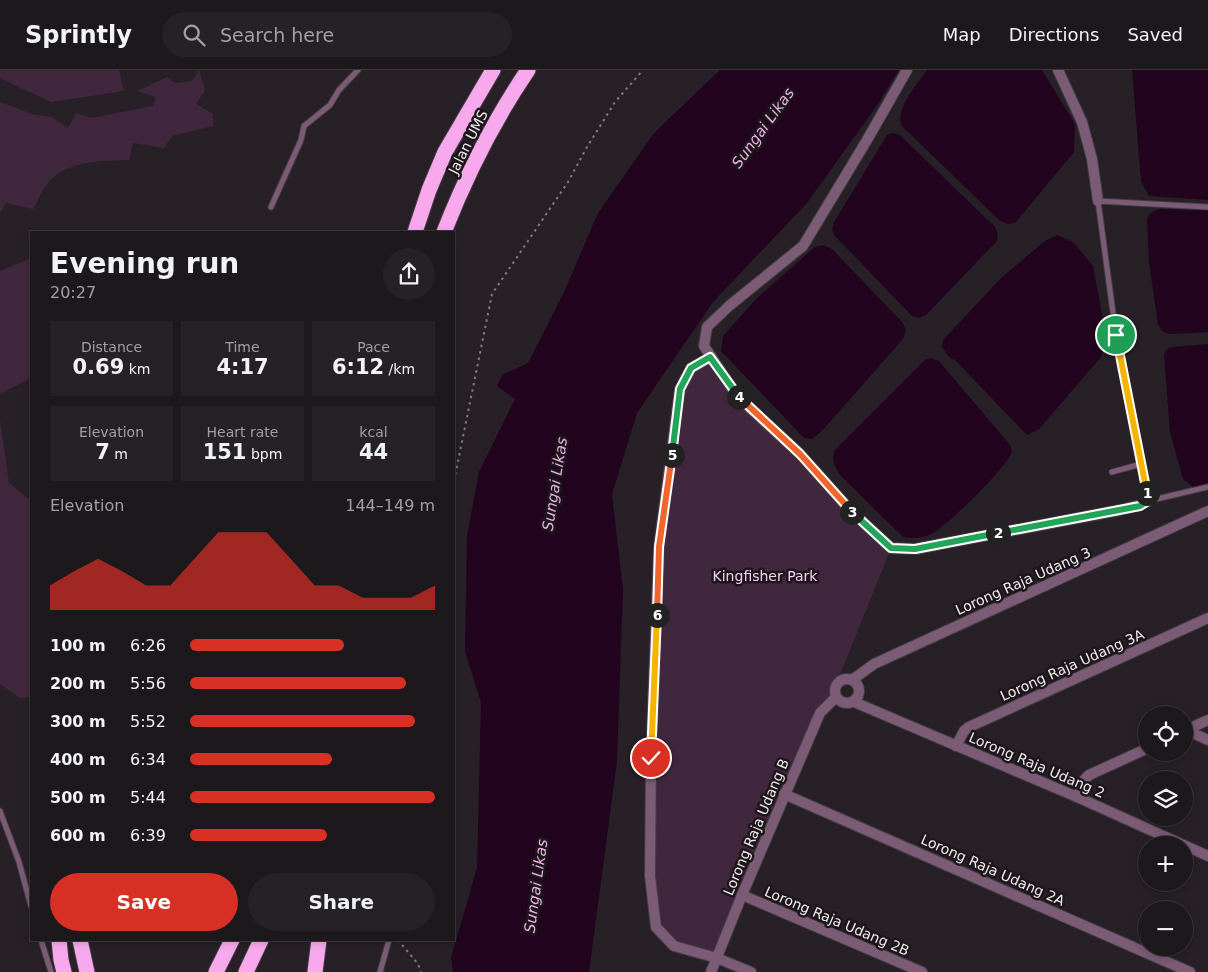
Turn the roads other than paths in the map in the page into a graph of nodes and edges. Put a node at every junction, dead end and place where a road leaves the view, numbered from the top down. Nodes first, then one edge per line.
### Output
1 (358, 70) edge
2 (493, 70) edge
3 (528, 70) edge
4 (907, 70) edge
5 (1058, 70) edge
6 (1098, 201) junction
7 (1208, 206) edge
8 (271, 207) dead end
9 (415, 231) edge
10 (444, 231) edge
11 (710, 357) junction
12 (1141, 464) junction
13 (1112, 472) dead end
14 (1208, 487) edge
15 (1148, 501) junction
16 (1208, 512) edge
17 (1208, 618) edge
18 (852, 680) junction
19 (836, 697) junction
20 (854, 702) junction
21 (1208, 720) edge
22 (1193, 727) edge
23 (1193, 734) edge
24 (1208, 740) edge
25 (956, 746) junction
26 (1138, 752) edge
27 (784, 794) junction
28 (1077, 797) junction
29 (0, 810) edge
30 (1208, 856) edge
31 (742, 895) junction
32 (30, 902) edge
33 (41, 941) edge
34 (59, 941) edge
35 (80, 941) edge
36 (226, 941) edge
37 (231, 941) edge
38 (261, 941) edge
39 (319, 941) edge
40 (389, 941) edge
41 (717, 958) junction
42 (51, 972) edge
43 (64, 972) edge
44 (87, 972) edge
45 (215, 972) edge
46 (246, 972) edge
47 (316, 972) edge
48 (380, 972) edge
49 (711, 972) edge
50 (751, 972) edge
51 (922, 972) edge
52 (1190, 972) edge

1 - 8 lane
2 - 9 highway, Jalan UMS
3 - 10 highway, Jalan UMS
4 - 11 street
5 - 6 street
6 - 7 lane
6 - 12 lane
11 - 15 street
11 - 41 street
12 - 13 lane
12 - 15 lane
14 - 15 lane
16 - 18 street, Lorong Raja Udang 3
17 - 25 street, Lorong Raja Udang 3A
18 - 19 street
18 - 20 street
19 - 20 street
19 - 27 street, Lorong Raja Udang B
20 - 25 street, Lorong Raja Udang 2
21 - 22 street
23 - 24 street
25 - 28 street, Lorong Raja Udang 2
26 - 28 street
27 - 31 street, Lorong Raja Udang B
27 - 52 street, Lorong Raja Udang 2A
28 - 30 street, Lorong Raja Udang 2
29 - 32 lane
31 - 41 street, Lorong Raja Udang B
31 - 51 street, Lorong Raja Udang 2B
33 - 42 lane
34 - 43 highway
35 - 44 highway
36 - 45 highway
37 - 45 highway
38 - 46 highway
39 - 47 highway
40 - 48 lane
41 - 49 street, Lorong Raja Udang B
41 - 50 street

